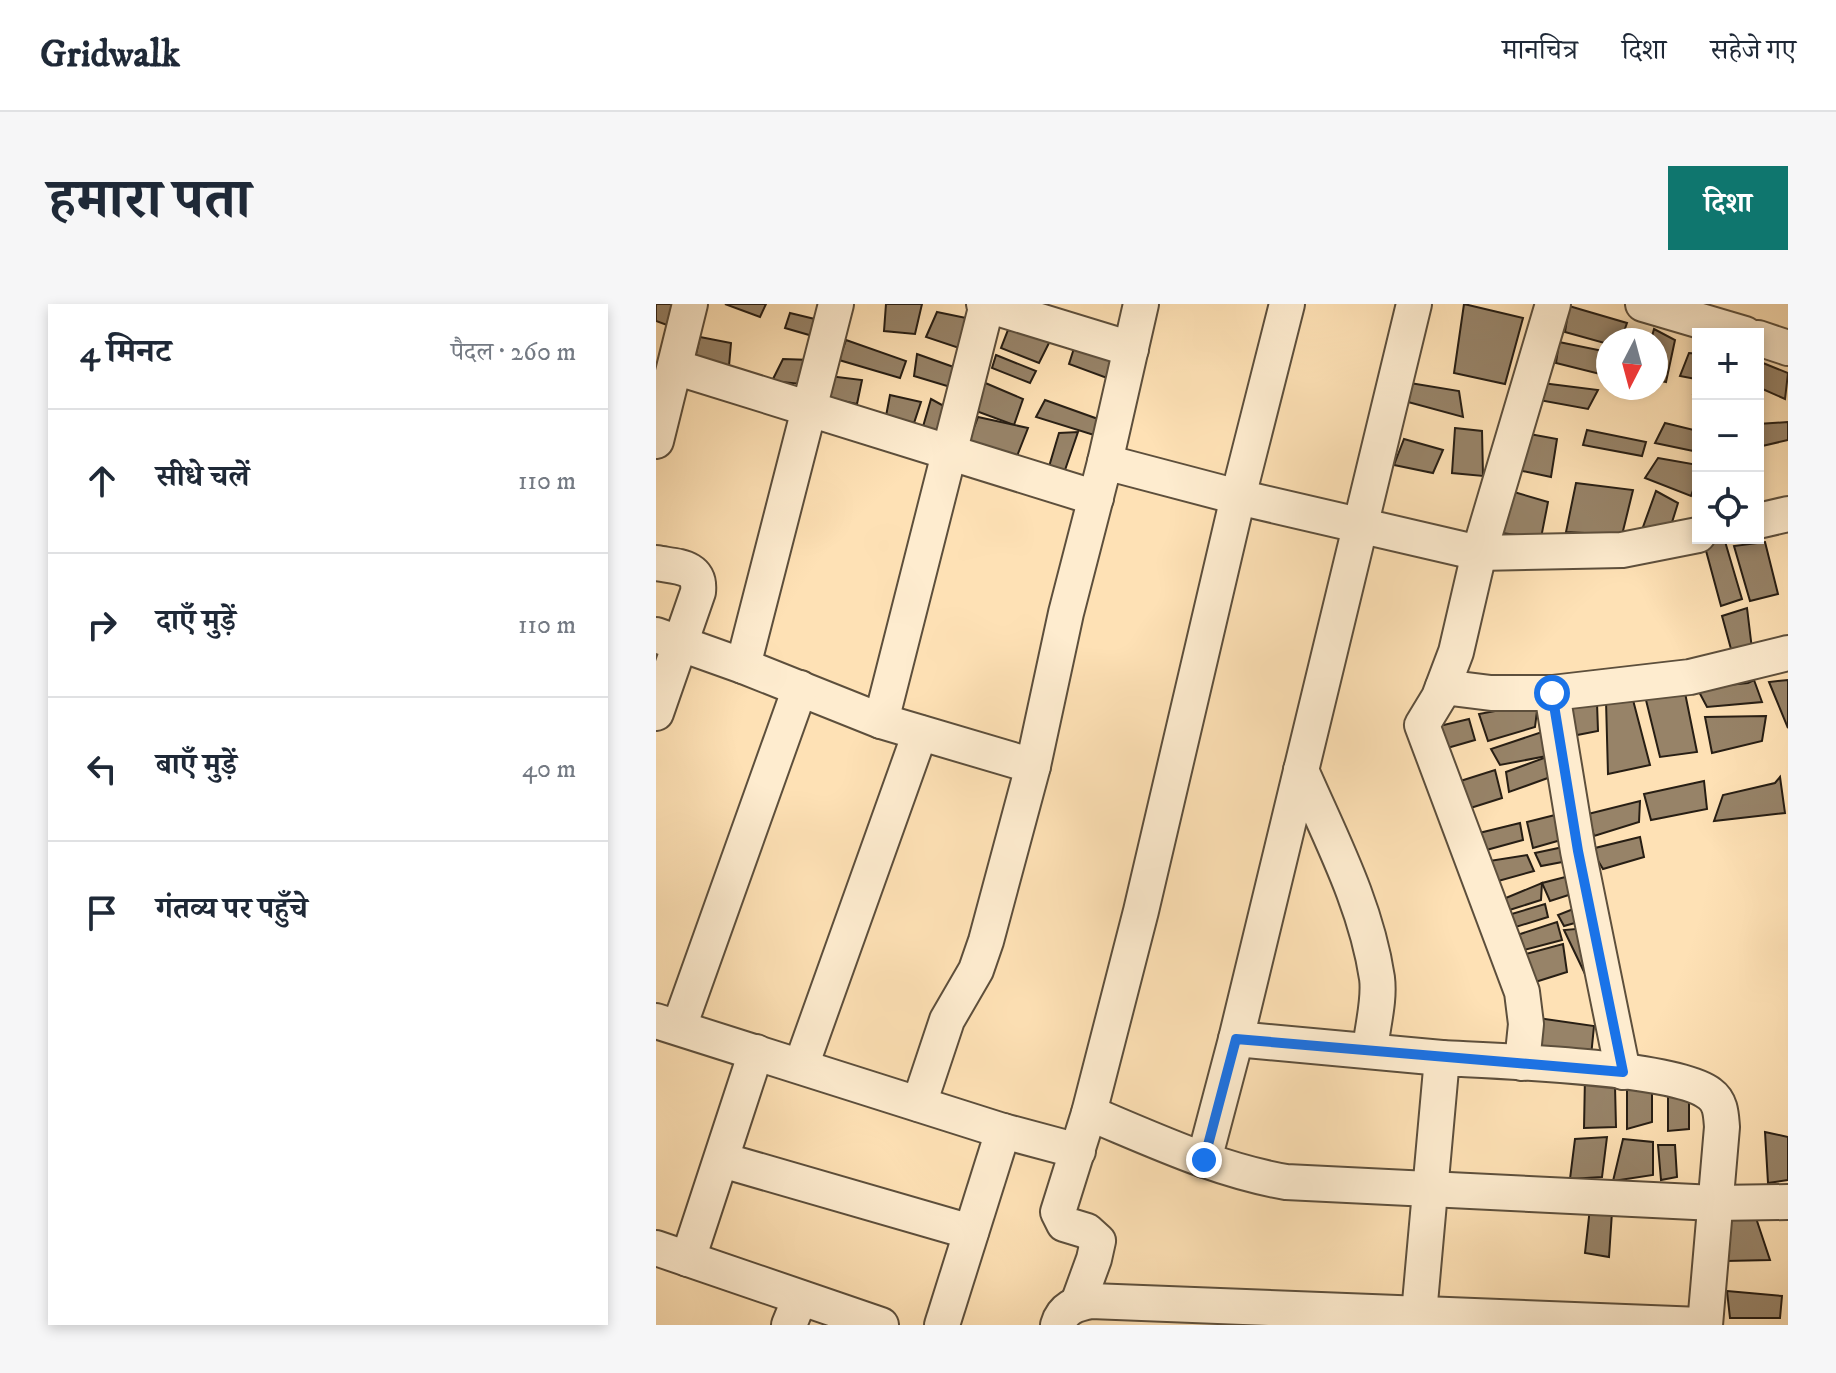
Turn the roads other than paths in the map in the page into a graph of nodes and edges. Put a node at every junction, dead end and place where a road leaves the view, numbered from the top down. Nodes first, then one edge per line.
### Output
1 (690, 304) edge
2 (836, 304) edge
3 (986, 304) edge
4 (1141, 304) edge
5 (1287, 304) edge
6 (1414, 304) edge
7 (1553, 304) edge
8 (1643, 304) edge
9 (1725, 328) edge
10 (1131, 349) junction
11 (675, 367) junction
12 (810, 409) junction
13 (656, 441) edge
14 (950, 453) junction
15 (1105, 462) junction
16 (1238, 497) junction
17 (1096, 498) junction
18 (1788, 514) edge
19 (1764, 520) edge
20 (1362, 526) junction
21 (1692, 536) edge
22 (1479, 553) junction
23 (656, 563) edge
24 (667, 639) edge
25 (1788, 653) edge
26 (743, 666) junction
27 (1443, 687) junction
28 (800, 688) junction
29 (1552, 693) junction
30 (656, 713) edge
31 (881, 721) junction
32 (920, 733) junction
33 (1033, 766) junction
34 (1301, 770) junction
35 (668, 1024) edge
36 (1236, 1039) junction
37 (1370, 1051) junction
38 (756, 1052) junction
39 (1442, 1058) junction
40 (1522, 1063) junction
41 (801, 1066) junction
42 (1623, 1072) junction
43 (919, 1104) junction
44 (1089, 1113) junction
45 (1003, 1131) junction
46 (1078, 1151) junction
47 (722, 1160) junction
48 (1204, 1160) junction
49 (1431, 1188) junction
50 (1788, 1202) edge
51 (1715, 1203) junction
52 (971, 1232) junction
53 (656, 1248) edge
54 (688, 1259) junction
55 (795, 1311) edge
56 (1068, 1314) edge
57 (1418, 1319) edge
58 (881, 1325) edge
59 (942, 1325) edge
60 (1703, 1325) edge

1 - 11 street
2 - 12 street
3 - 10 street
3 - 14 street
4 - 10 street
5 - 16 street
6 - 20 street
7 - 22 street
8 - 9 street
10 - 15 street
11 - 12 street
11 - 13 street
12 - 14 street
12 - 26 street
14 - 17 street
14 - 31 street
15 - 16 street
15 - 17 street
16 - 20 street
16 - 44 street
17 - 33 street
18 - 19 street
20 - 22 street
20 - 34 street
21 - 22 street
22 - 27 street
23 - 24 street
24 - 26 street
24 - 30 street
25 - 29 street
26 - 28 street
27 - 29 street
27 - 40 street
28 - 31 street
28 - 35 street
29 - 42 street
31 - 32 street
32 - 33 street
32 - 41 street
33 - 43 street
34 - 36 street
34 - 37 street
35 - 38 street
36 - 37 street
36 - 48 street
37 - 39 street
38 - 41 street
38 - 47 street
39 - 40 street
39 - 49 street
40 - 42 street
41 - 43 street
42 - 51 street
43 - 45 street
44 - 46 street
44 - 48 street
45 - 46 street
45 - 52 street
46 - 56 street
47 - 52 street
47 - 54 street
48 - 49 street
49 - 51 street
49 - 57 street
50 - 51 street
51 - 60 street
52 - 59 street
53 - 54 street
54 - 55 street
55 - 58 street
56 - 57 street
57 - 60 street

